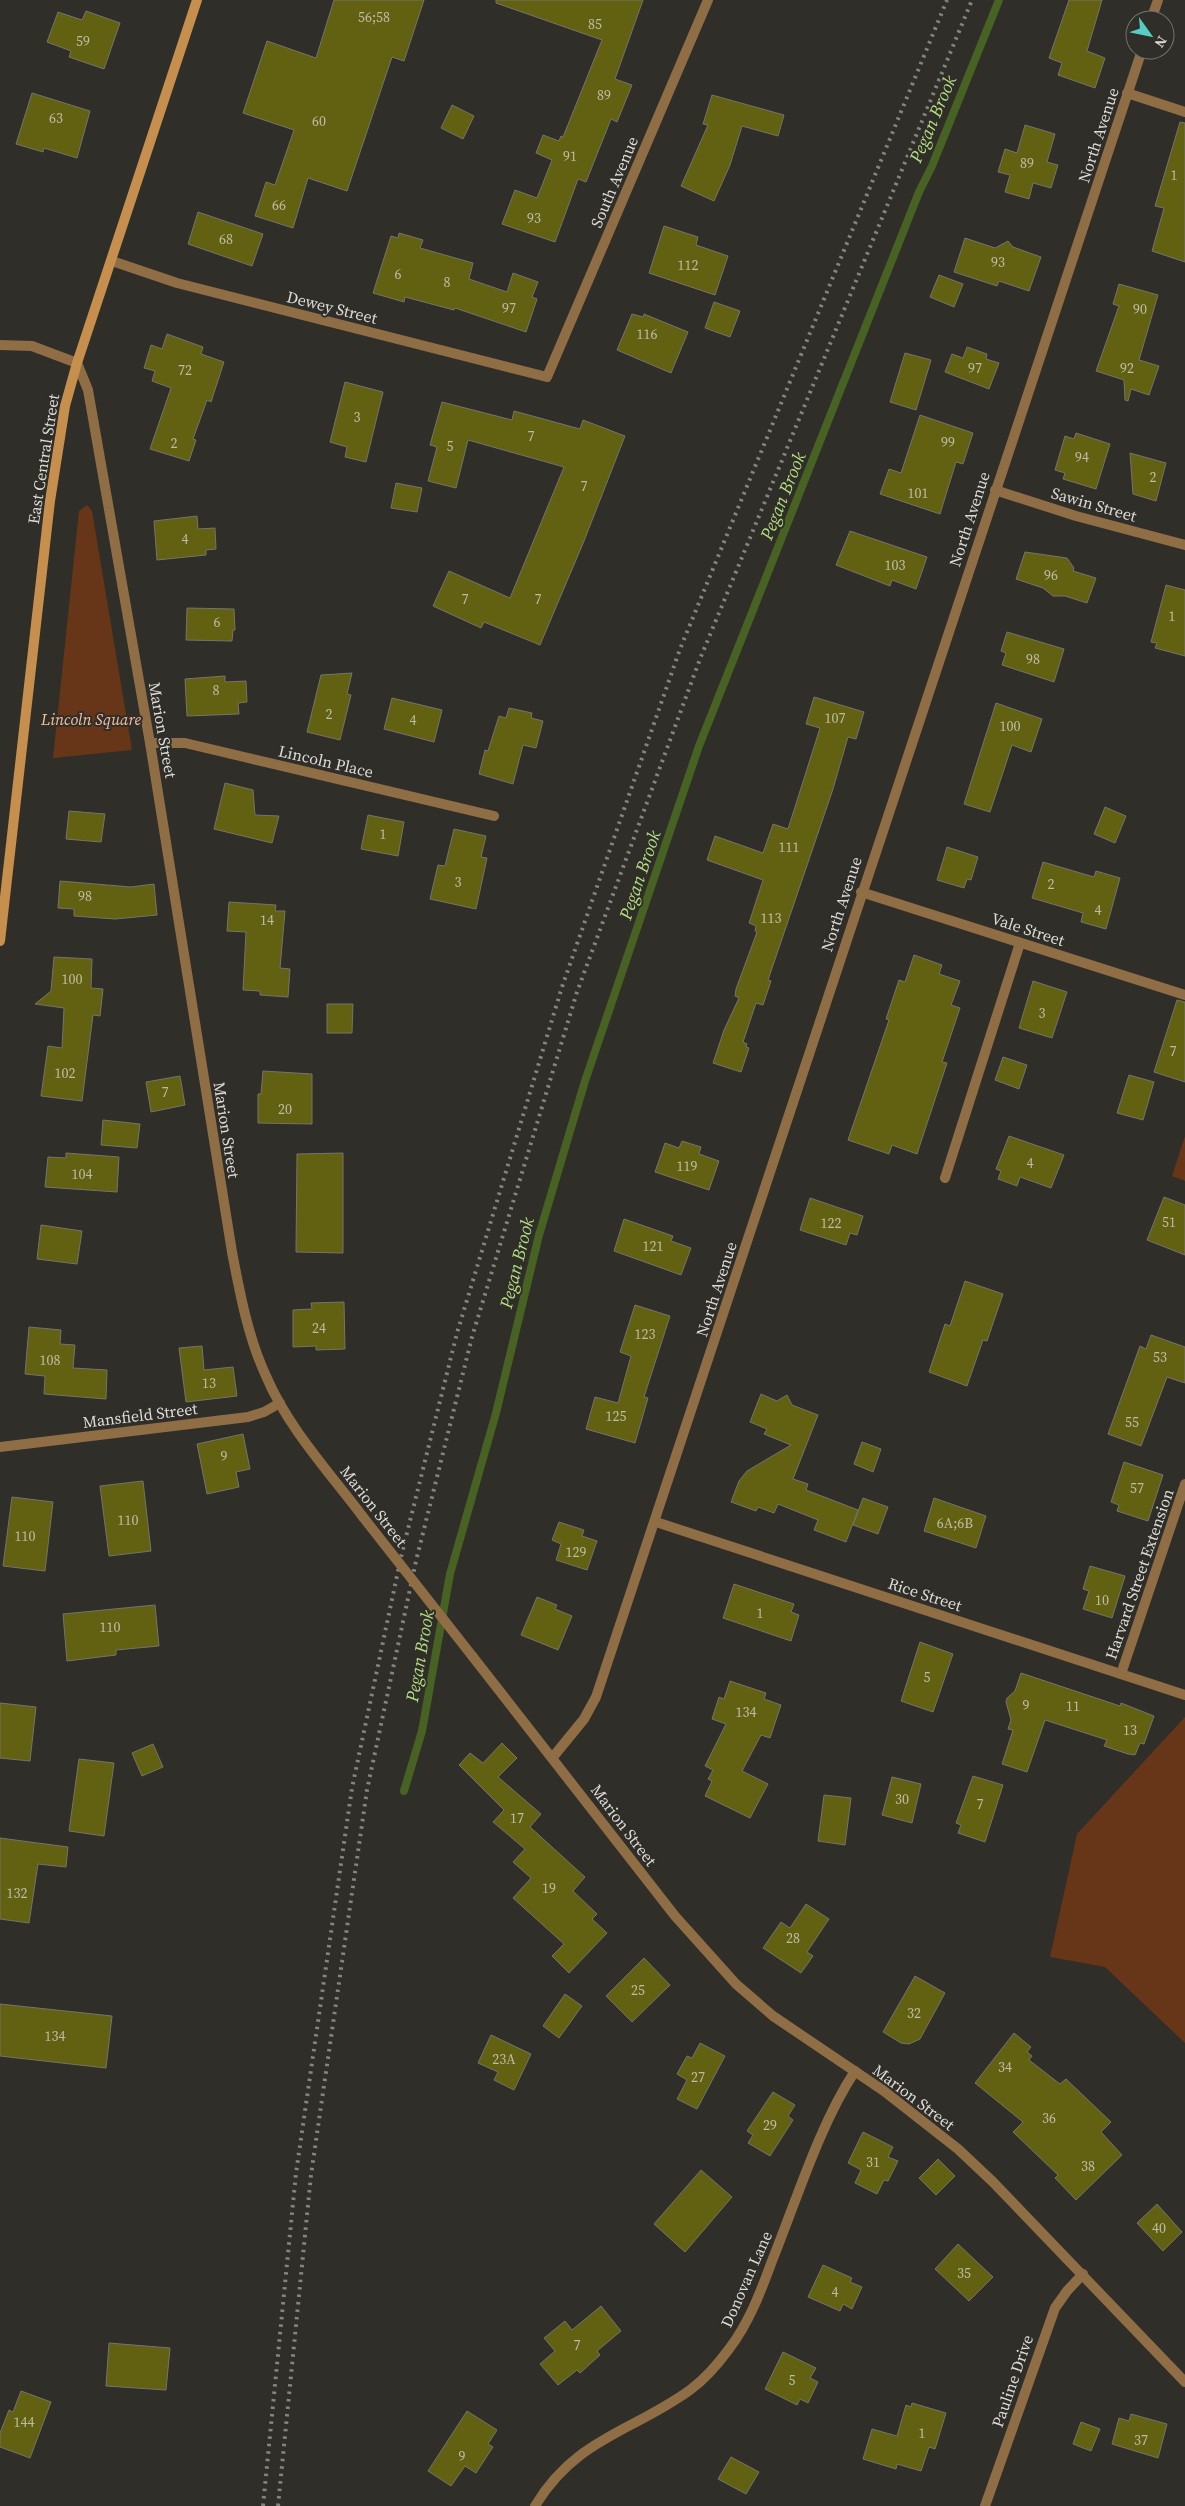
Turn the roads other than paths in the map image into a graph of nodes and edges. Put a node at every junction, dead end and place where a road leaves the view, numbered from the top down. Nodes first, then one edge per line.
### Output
1 (197, 0) edge
2 (708, 0) edge
3 (1139, 60) edge
4 (1127, 93) junction
5 (1185, 112) edge
6 (112, 262) junction
7 (0, 345) edge
8 (77, 363) junction
9 (547, 377) joint
10 (995, 490) junction
11 (1185, 545) edge
12 (150, 743) junction
13 (494, 816) dead end
14 (861, 892) junction
15 (0, 941) edge
16 (1020, 943) junction
17 (1185, 995) edge
18 (945, 1178) dead end
19 (280, 1403) junction
20 (0, 1447) edge
21 (1185, 1484) edge
22 (656, 1522) junction
23 (1121, 1674) junction
24 (1185, 1695) edge
25 (553, 1757) junction
26 (854, 2071) junction
27 (1083, 2274) junction
28 (1185, 2382) edge
29 (535, 2506) edge
30 (985, 2506) edge

1 - 6 main road, East Central Street
2 - 9 street, South Avenue
3 - 4 street, North Avenue
4 - 5 street
4 - 10 street, North Avenue
6 - 8 main road, East Central Street
6 - 9 street, Dewey Street
7 - 8 street
8 - 12 street, Marion Street
8 - 15 main road, East Central Street
10 - 11 street, Sawin Street
10 - 14 street, North Avenue
12 - 13 street, Lincoln Place
12 - 19 street, Marion Street
14 - 16 street, Vale Street
14 - 22 street, North Avenue
16 - 17 street, Vale Street
16 - 18 street
19 - 20 street, Mansfield Street
19 - 25 street, Marion Street, bridge
21 - 23 street, Harvard Street Extension
22 - 23 street, Rice Street
22 - 25 street, North Avenue
23 - 24 street, Rice Street
25 - 26 street, Marion Street
26 - 27 street, Marion Street
26 - 29 street, Donovan Lane
27 - 28 street, Marion Street
27 - 30 street, Pauline Drive

